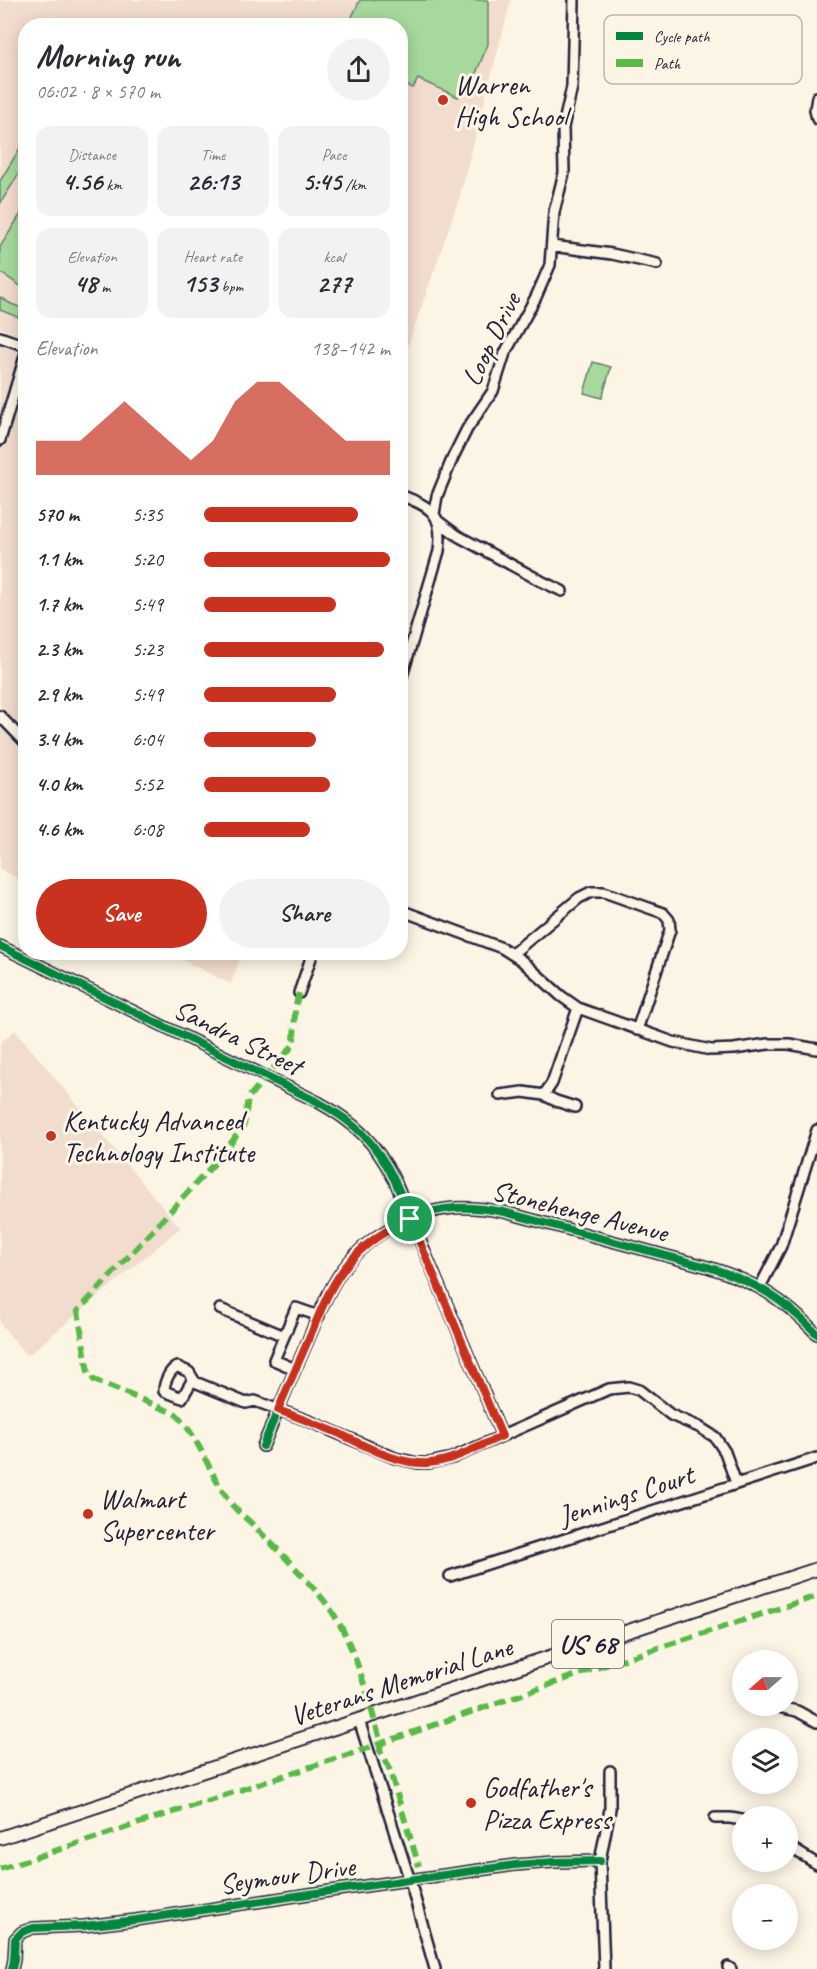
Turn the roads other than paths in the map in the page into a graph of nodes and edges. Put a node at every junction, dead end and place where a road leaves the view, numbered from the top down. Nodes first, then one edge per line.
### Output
1 (574, 0) edge
2 (817, 98) edge
3 (817, 119) edge
4 (552, 246) junction
5 (657, 264) dead end
6 (0, 337) edge
7 (18, 343) edge
8 (18, 379) edge
9 (0, 440) edge
10 (408, 498) edge
11 (436, 517) junction
12 (562, 591) dead end
13 (408, 656) edge
14 (0, 716) edge
15 (18, 735) edge
16 (408, 913) edge
17 (0, 946) edge
18 (512, 954) junction
19 (18, 955) edge
20 (29, 960) edge
21 (310, 960) edge
22 (298, 993) dead end
23 (578, 1008) junction
24 (637, 1030) junction
25 (817, 1049) edge
26 (500, 1095) dead end
27 (544, 1095) junction
28 (575, 1107) dead end
29 (817, 1130) edge
30 (410, 1219) junction
31 (760, 1287) junction
32 (220, 1309) dead end
33 (319, 1316) junction
34 (817, 1334) edge
35 (284, 1336) junction
36 (295, 1369) junction
37 (193, 1379) dead end
38 (278, 1410) junction
39 (502, 1436) junction
40 (263, 1446) dead end
41 (817, 1458) edge
42 (736, 1483) junction
43 (817, 1569) edge
44 (450, 1576) dead end
45 (798, 1711) edge
46 (359, 1720) junction
47 (817, 1722) edge
48 (610, 1771) dead end
49 (716, 1818) dead end
50 (732, 1818) edge
51 (0, 1838) edge
52 (798, 1852) edge
53 (600, 1861) junction
54 (817, 1864) edge
55 (410, 1881) junction
56 (12, 1969) edge
57 (435, 1969) edge
58 (604, 1969) edge

1 - 4 street, Loop Drive
2 - 3 street
4 - 5 street
4 - 11 street, Loop Drive
6 - 7 street
8 - 9 street
10 - 11 street
11 - 12 street
11 - 13 street, Loop Drive
14 - 15 street
16 - 18 street
17 - 19 street, Sandra Street
18 - 23 street
18 - 24 street
20 - 30 street, Sandra Street
21 - 22 street
23 - 24 street
23 - 27 street
24 - 25 street
26 - 27 street
27 - 28 street
29 - 31 street
30 - 31 street, Stonehenge Avenue
30 - 33 street, Stonehenge Avenue
30 - 39 street, Sandra Street
31 - 34 street, Stonehenge Avenue
32 - 35 street
33 - 35 street
33 - 36 street, Stonehenge Avenue
35 - 36 street
36 - 38 street, Stonehenge Avenue
37 - 38 street
38 - 39 street
38 - 40 street, Stonehenge Avenue
39 - 42 street
41 - 42 street, Jennings Court
42 - 44 street, Jennings Court
43 - 46 main road, Veterans Memorial Lane / US 68
45 - 47 street
46 - 51 main road, Veterans Memorial Lane / US 68
46 - 55 street
48 - 53 street
49 - 50 street
52 - 54 street
53 - 55 street, Seymour Drive
53 - 58 street
55 - 56 street, Seymour Drive
55 - 57 street

